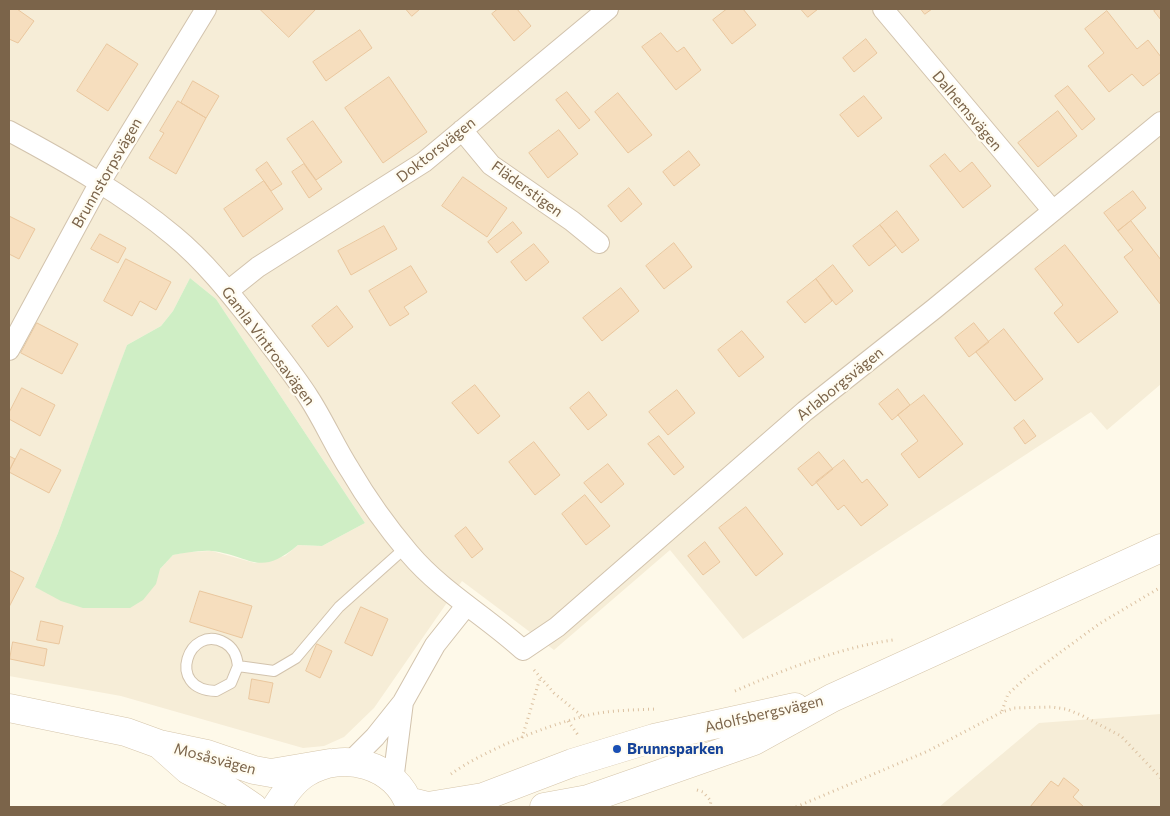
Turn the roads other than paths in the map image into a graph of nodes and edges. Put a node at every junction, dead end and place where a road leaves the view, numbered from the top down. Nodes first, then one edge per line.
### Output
1 (206, 9) edge
2 (608, 9) edge
3 (883, 9) edge
4 (1161, 122) edge
5 (462, 130) junction
6 (9, 131) edge
7 (99, 184) junction
8 (1053, 212) junction
9 (599, 243) dead end
10 (228, 291) junction
11 (10, 343) edge
12 (405, 548) junction
13 (1161, 548) edge
14 (466, 606) junction
15 (523, 650) joint
16 (238, 666) junction
17 (832, 698) junction
18 (403, 702) junction
19 (9, 713) edge
20 (159, 744) junction
21 (341, 762) junction
22 (404, 797) edge
23 (253, 807) edge
24 (276, 807) edge
25 (544, 807) edge

1 - 7 street, Brunnstorpsvägen
2 - 5 street, Doktorsvägen
3 - 8 street, Dalhemsvägen
4 - 8 street, Arlaborgsvägen
5 - 9 street, Fläderstigen
5 - 10 street, Doktorsvägen
6 - 7 street, Gamla Vintrosavägen
7 - 10 street, Gamla Vintrosavägen
7 - 11 street, Brunnstorpsvägen
8 - 15 street, Arlaborgsvägen
10 - 12 street, Gamla Vintrosavägen
12 - 14 street, Gamla Vintrosavägen
12 - 16 lane
13 - 17 main road, Adolfsbergsvägen
14 - 15 street, Gamla Vintrosavägen
14 - 18 street
16 - 16 lane
17 - 22 main road, Adolfsbergsvägen
17 - 25 main road, Adolfsbergsvägen
18 - 21 street
18 - 22 street
19 - 20 main road, Mosåsvägen
20 - 21 main road, Mosåsvägen
20 - 23 main road, Mosåsvägen
21 - 22 main road
21 - 24 main road

